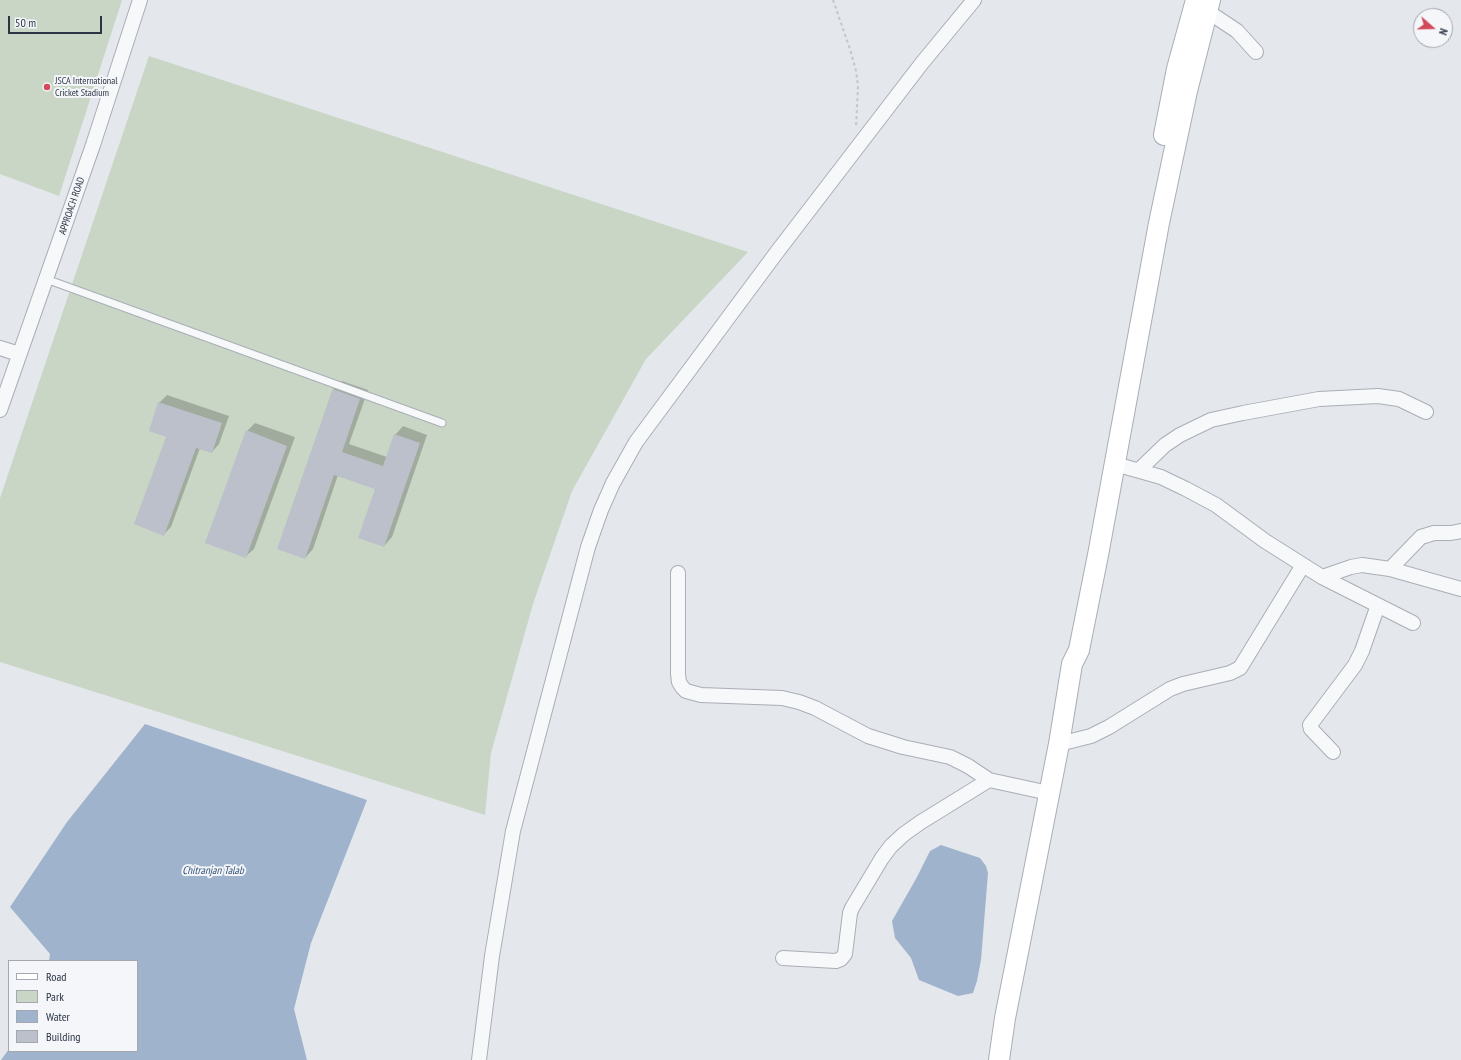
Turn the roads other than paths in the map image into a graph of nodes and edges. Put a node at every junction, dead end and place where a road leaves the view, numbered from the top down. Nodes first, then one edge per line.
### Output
1 (140, 0) edge
2 (974, 0) edge
3 (1204, 5) edge
4 (1256, 52) dead end
5 (46, 279) junction
6 (0, 348) edge
7 (20, 354) junction
8 (0, 410) edge
9 (1426, 412) dead end
10 (442, 424) dead end
11 (1115, 464) junction
12 (1139, 470) junction
13 (1461, 531) edge
14 (1303, 565) junction
15 (1390, 569) junction
16 (678, 573) dead end
17 (1322, 577) junction
18 (1461, 589) edge
19 (1378, 606) junction
20 (1413, 623) dead end
21 (1072, 664) junction
22 (1059, 744) junction
23 (1333, 752) dead end
24 (989, 780) junction
25 (1049, 793) junction
26 (783, 958) dead end
27 (479, 1060) edge
28 (999, 1060) edge

1 - 5 street, APPROACH ROAD
2 - 27 street
3 - 4 street
3 - 11 main road
3 - 21 main road
5 - 7 street, APPROACH ROAD
5 - 10 lane
6 - 7 street
7 - 8 street, APPROACH ROAD
9 - 12 street
11 - 12 street
11 - 21 main road
12 - 14 street
13 - 15 street
14 - 17 street
14 - 22 street
15 - 17 street
15 - 18 street
16 - 24 street
17 - 19 street
19 - 20 street
19 - 23 street
21 - 22 main road
22 - 25 main road
24 - 25 street
24 - 26 street
25 - 28 main road

